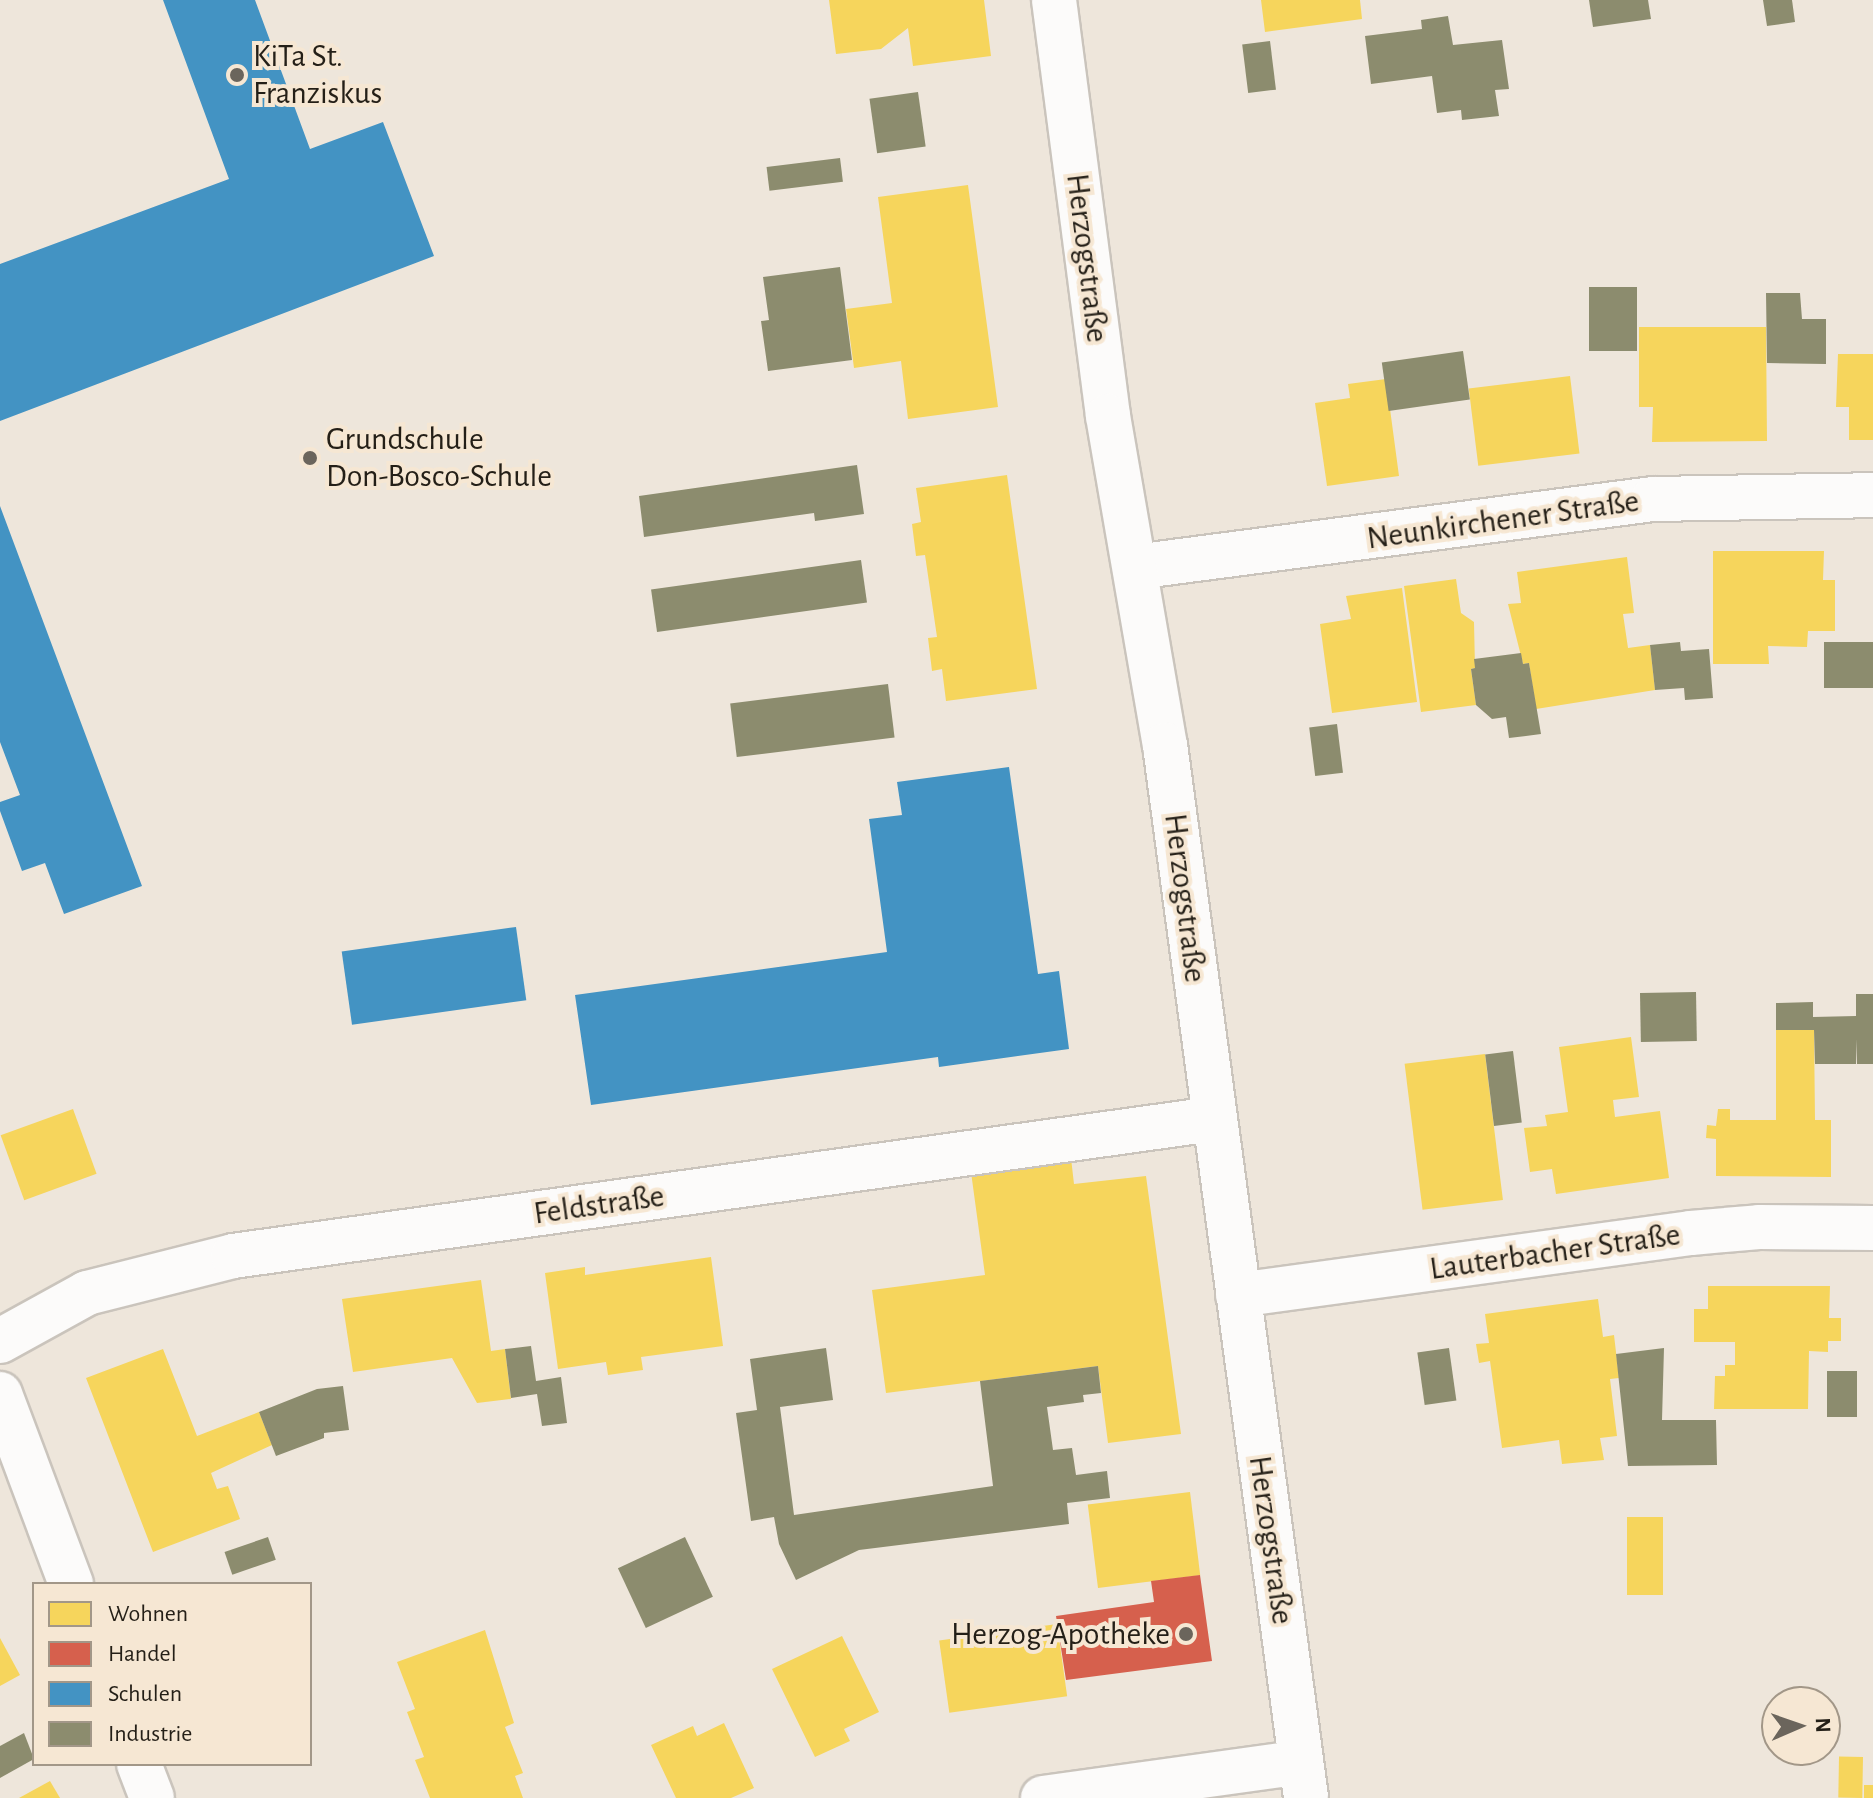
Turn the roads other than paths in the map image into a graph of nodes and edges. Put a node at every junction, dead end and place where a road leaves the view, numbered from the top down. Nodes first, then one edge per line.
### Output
1 (1054, 0) edge
2 (1873, 495) edge
3 (1135, 567) junction
4 (1213, 1119) junction
5 (1873, 1228) edge
6 (1238, 1295) junction
7 (0, 1341) edge
8 (0, 1394) edge
9 (70, 1582) edge
10 (140, 1766) edge
11 (1304, 1780) edge
12 (152, 1798) edge
13 (1043, 1798) edge

1 - 3 street, Herzogstraße
2 - 3 street, Neunkirchener Straße
3 - 4 street, Herzogstraße
4 - 6 street, Herzogstraße
4 - 7 street, Feldstraße
5 - 6 street, Lauterbacher Straße
6 - 11 street, Herzogstraße
8 - 9 street
10 - 12 street
11 - 13 street

